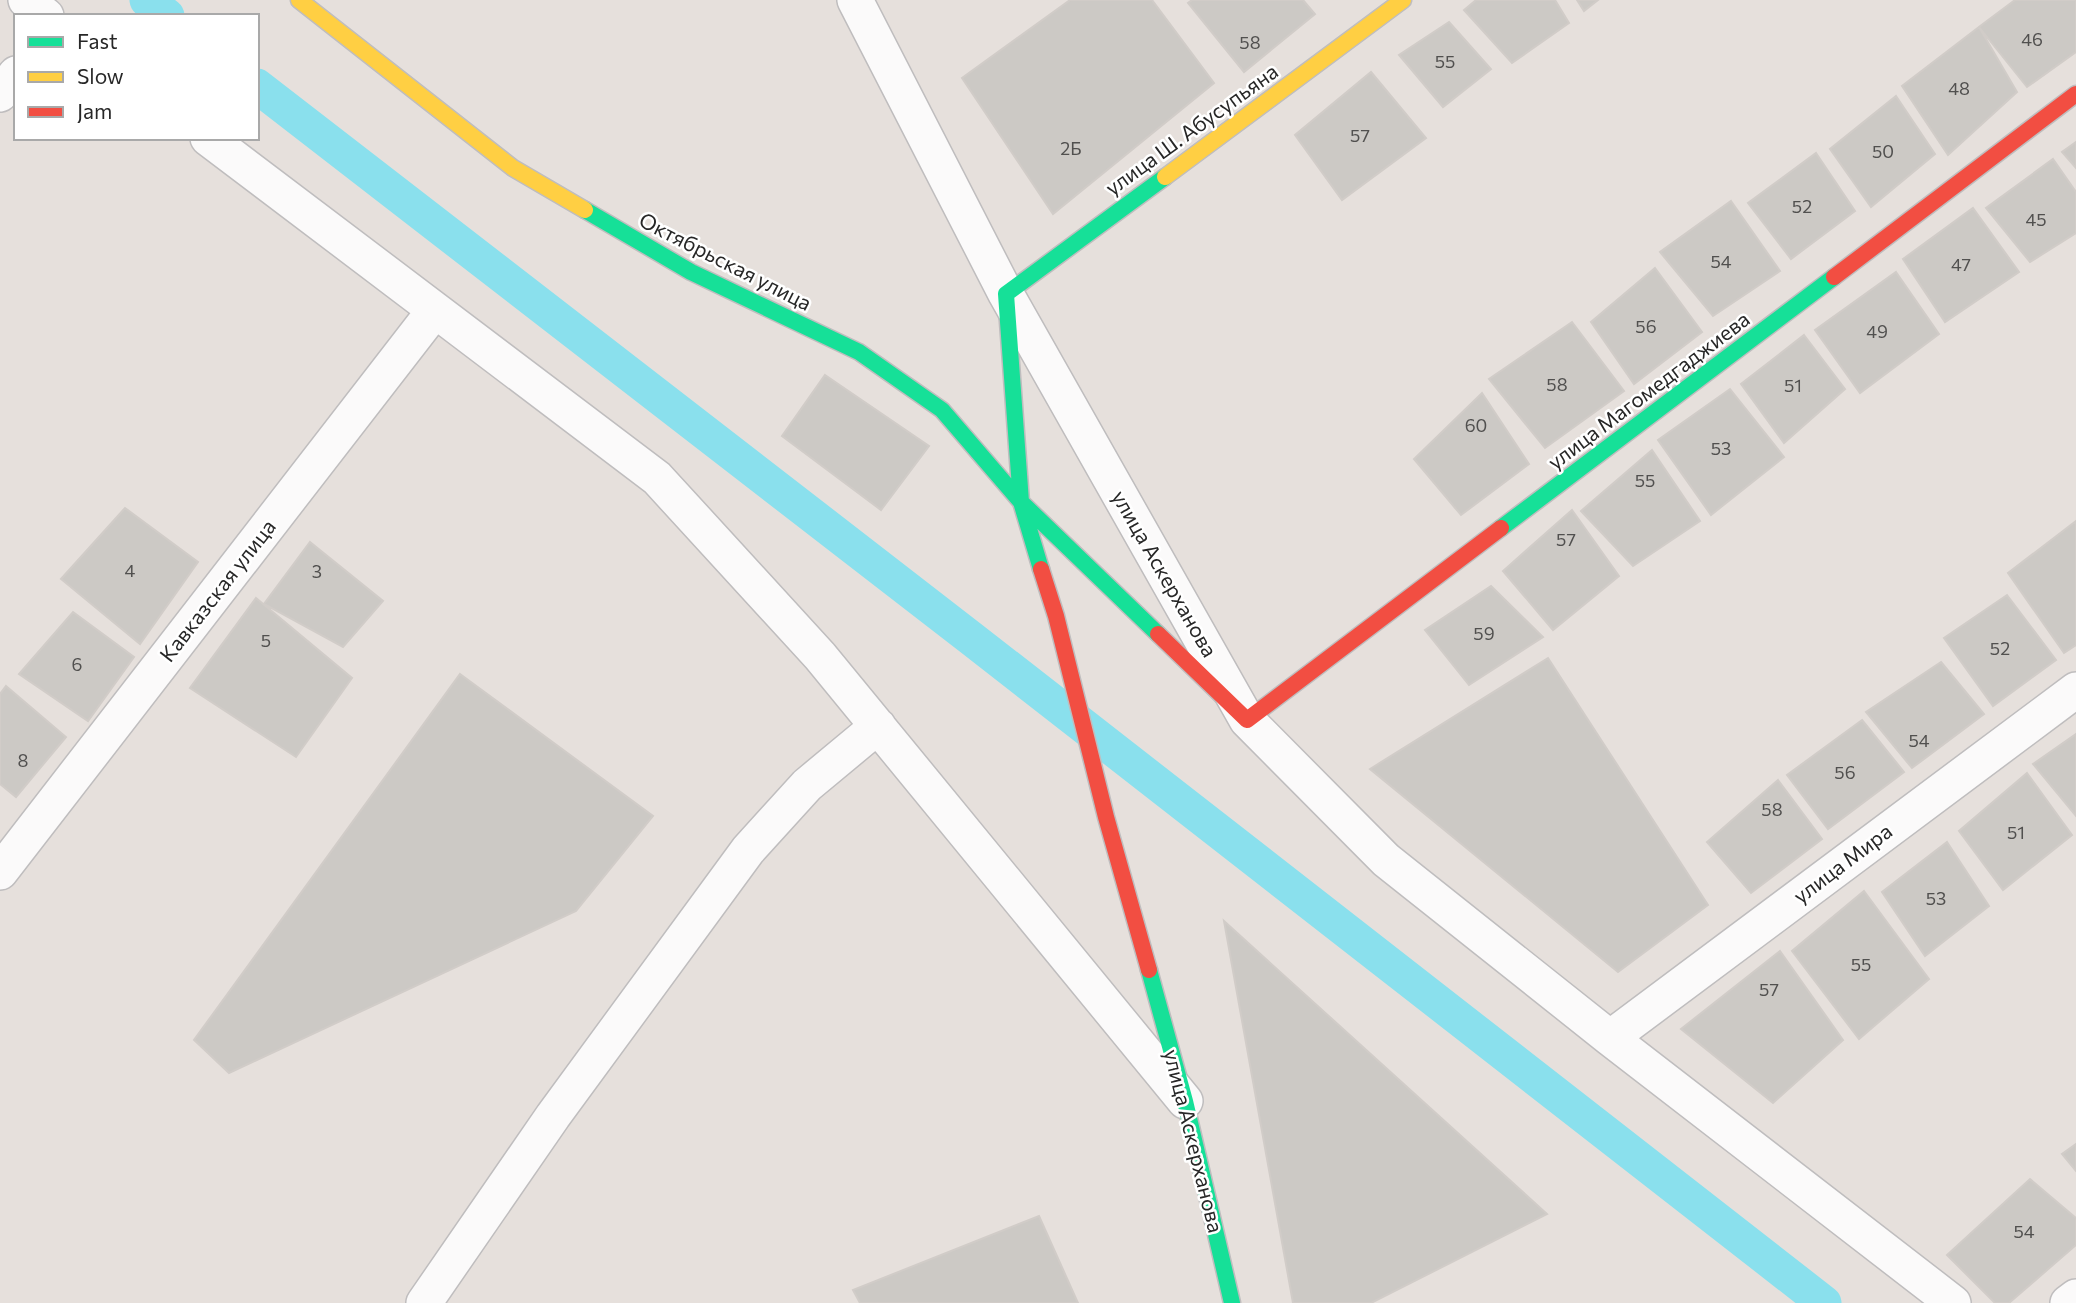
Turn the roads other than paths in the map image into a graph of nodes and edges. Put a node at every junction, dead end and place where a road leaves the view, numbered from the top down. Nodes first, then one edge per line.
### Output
1 (26, 0) edge
2 (299, 0) edge
3 (855, 0) edge
4 (1403, 0) edge
5 (44, 14) edge
6 (14, 76) edge
7 (0, 94) edge
8 (2076, 94) edge
9 (211, 140) edge
10 (1006, 294) junction
11 (435, 310) junction
12 (1021, 502) junction
13 (1056, 616) joint
14 (2076, 690) edge
15 (1247, 720) junction
16 (878, 726) junction
17 (0, 872) edge
18 (1611, 1038) junction
19 (1185, 1101) junction
20 (2076, 1297) edge
21 (424, 1303) edge
22 (1232, 1303) edge
23 (1953, 1303) edge
24 (2068, 1303) edge

1 - 5 street
2 - 12 street, Октябрьская улица
3 - 10 street, улица Аскерханова
4 - 10 street, улица Ш. Абусупьяна
6 - 7 street
8 - 15 street, улица Магомедгаджиева
9 - 11 street
10 - 12 street
10 - 15 street, улица Аскерханова
11 - 16 street
11 - 17 street, Кавказская улица
12 - 13 street, Октябрьская улица
12 - 15 street
13 - 19 street, улица Аскерханова
14 - 18 street, улица Мира
15 - 18 street, улица Аскерханова
16 - 19 street
16 - 21 street
18 - 23 street, улица Аскерханова
19 - 22 street, улица Аскерханова
20 - 24 street

